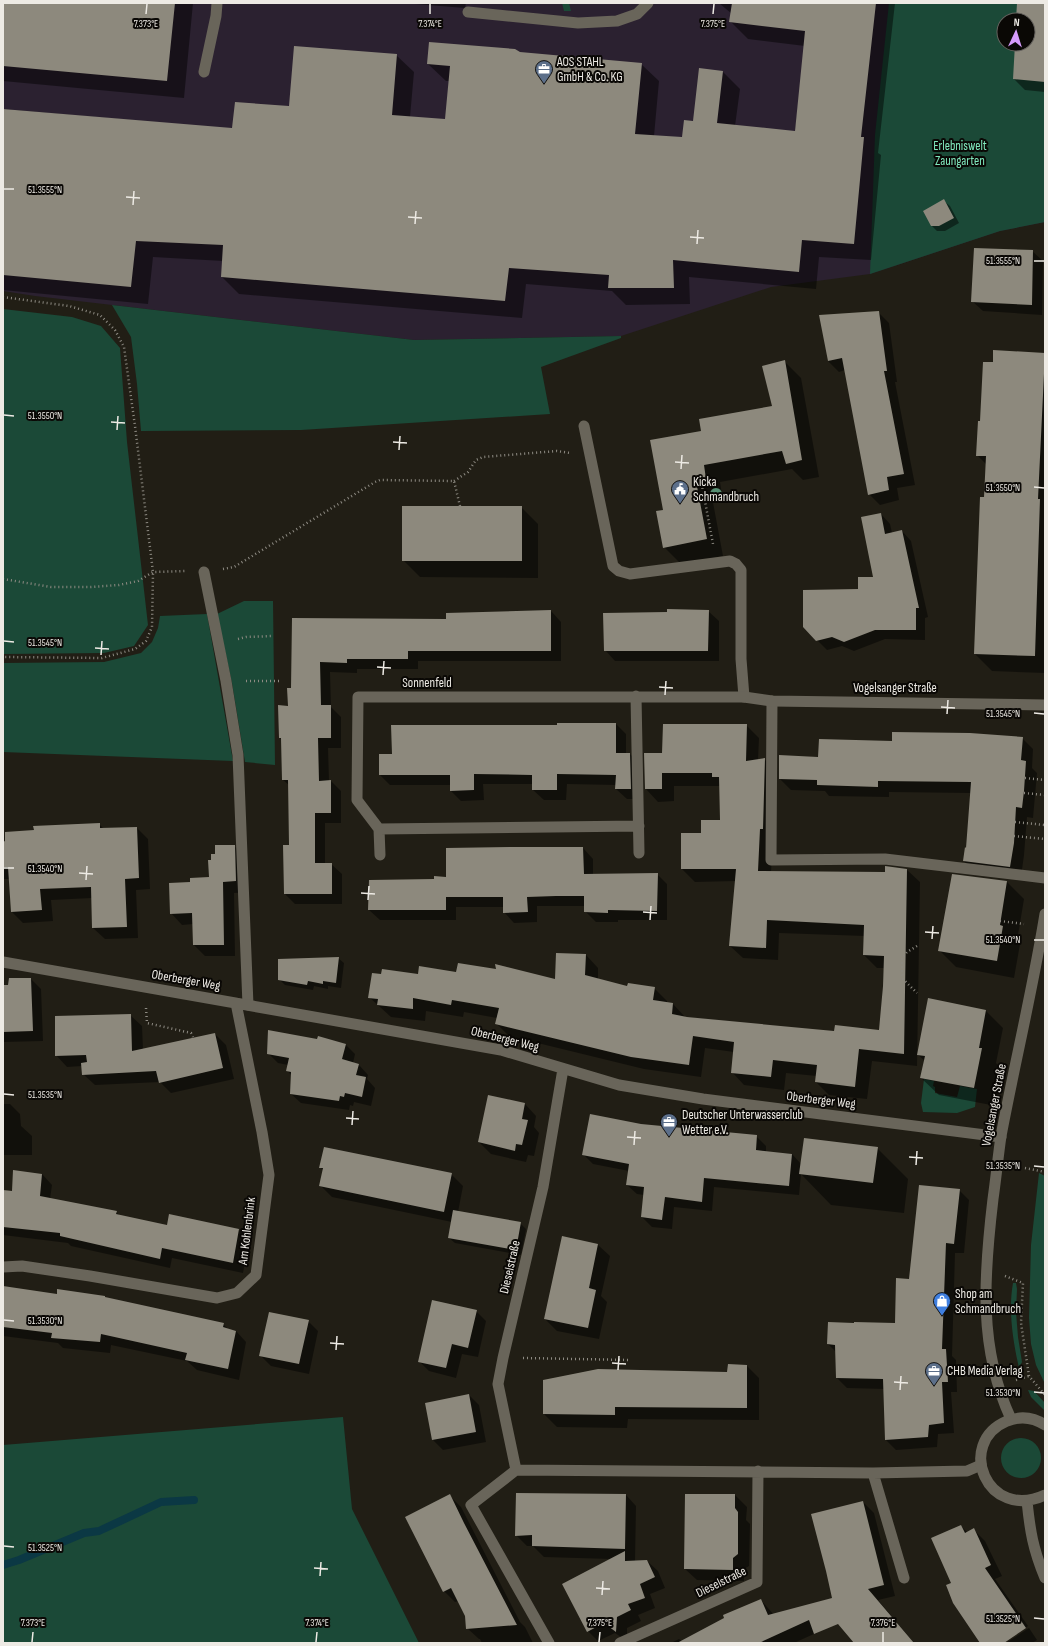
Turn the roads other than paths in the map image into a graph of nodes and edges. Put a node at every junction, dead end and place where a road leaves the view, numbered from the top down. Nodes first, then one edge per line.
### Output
1 (217, 3) edge
2 (648, 3) edge
3 (468, 12) dead end
4 (204, 72) dead end
5 (584, 426) dead end
6 (204, 572) road end
7 (636, 696) junction
8 (744, 697) junction
9 (772, 701) junction
10 (1045, 705) edge
11 (639, 826) junction
12 (379, 829) junction
13 (639, 853) dead end
14 (380, 855) dead end
15 (1045, 878) edge
16 (1045, 914) edge
17 (3, 962) edge
18 (236, 1003) junction
19 (248, 1005) junction
20 (563, 1069) junction
21 (1001, 1137) junction
22 (3, 1267) edge
23 (1011, 1419) junction
24 (1045, 1425) edge
25 (981, 1465) junction
26 (516, 1470) junction
27 (758, 1471) junction
28 (873, 1473) junction
29 (1045, 1494) edge
30 (1027, 1501) junction
31 (904, 1578) dead end
32 (1045, 1578) edge
33 (549, 1643) edge
34 (620, 1643) edge

1 - 4 street
2 - 3 street
5 - 8 street
6 - 19 street
7 - 8 street, Sonnenfeld
7 - 11 street
7 - 12 street, Sonnenfeld
8 - 9 street, Vogelsanger Straße
9 - 10 street, Vogelsanger Straße
9 - 15 street
11 - 12 street
11 - 13 street
12 - 14 street
16 - 21 street, Vogelsanger Straße
17 - 18 street, Oberberger Weg
18 - 19 street, Oberberger Weg
18 - 22 street, Am Kohlenbrink
19 - 20 street, Oberberger Weg
20 - 21 street, Oberberger Weg
20 - 26 street, Dieselstraße
21 - 23 street, Vogelsanger Straße
23 - 24 street
23 - 25 street
25 - 28 street
25 - 30 street
26 - 27 street
26 - 33 street
27 - 28 street
27 - 34 street, Dieselstraße
28 - 31 street
29 - 30 street
30 - 32 street

